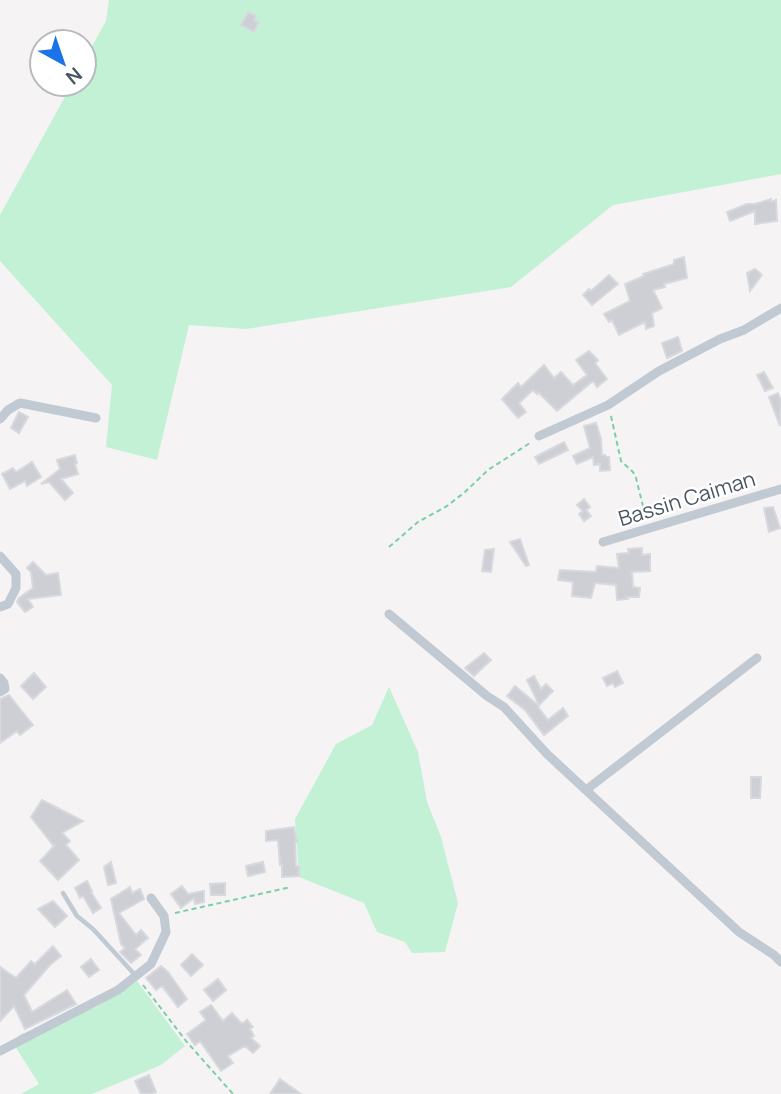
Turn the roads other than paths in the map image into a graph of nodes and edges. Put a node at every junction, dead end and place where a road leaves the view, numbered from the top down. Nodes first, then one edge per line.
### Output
1 (781, 308) edge
2 (96, 418) dead end
3 (0, 419) edge
4 (540, 436) road end
5 (781, 489) edge
6 (603, 542) dead end
7 (0, 556) edge
8 (0, 607) edge
9 (389, 614) dead end
10 (757, 658) dead end
11 (0, 678) edge
12 (0, 692) edge
13 (586, 790) junction
14 (63, 893) dead end
15 (151, 898) dead end
16 (781, 962) edge
17 (136, 976) junction
18 (0, 1051) edge

1 - 4 street
2 - 3 street
5 - 6 street, Bassin Caiman
7 - 8 street
9 - 13 street
10 - 13 street
11 - 12 street
13 - 16 street
14 - 17 lane
15 - 17 street
17 - 18 street

